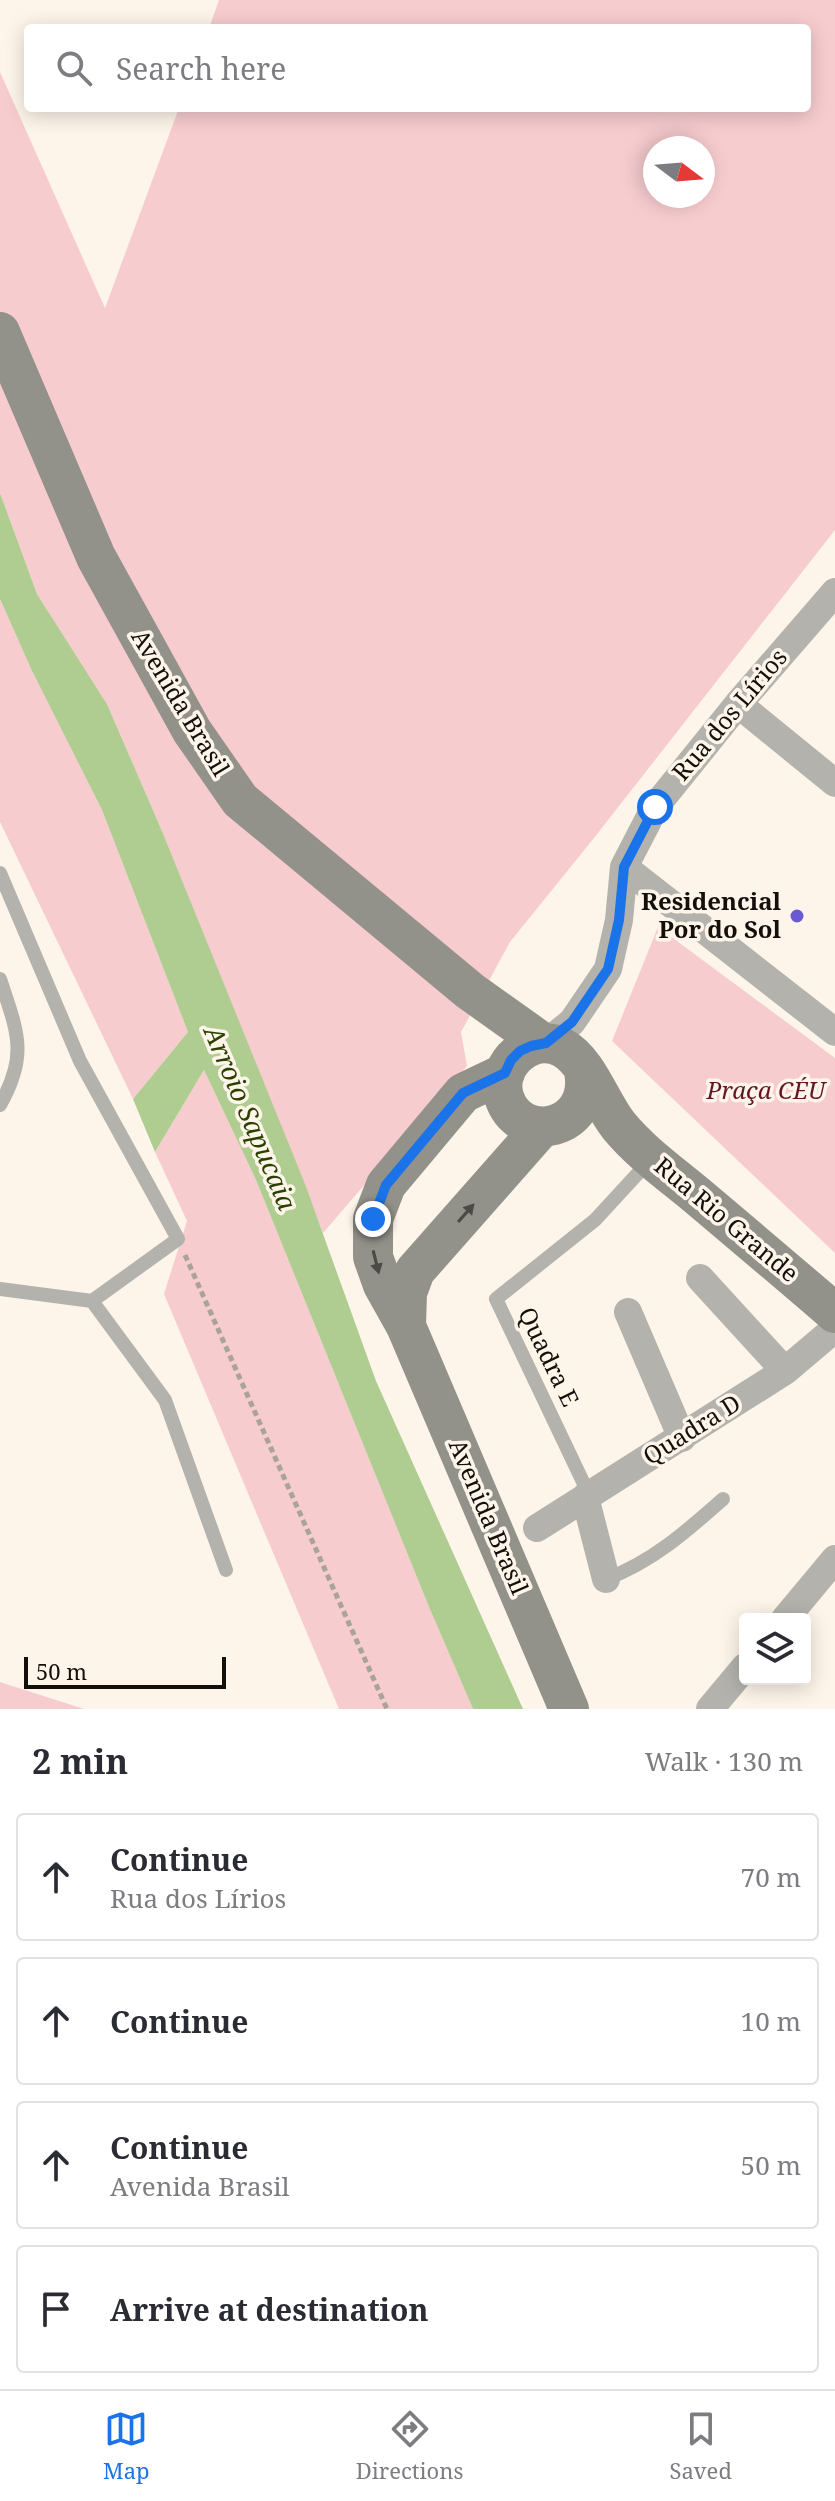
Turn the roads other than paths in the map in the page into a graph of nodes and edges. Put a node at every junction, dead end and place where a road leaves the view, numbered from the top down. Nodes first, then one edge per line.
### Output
1 (0, 332) edge
2 (835, 592) edge
3 (738, 704) junction
4 (835, 783) edge
5 (624, 867) junction
6 (0, 873) edge
7 (0, 979) edge
8 (835, 1032) edge
9 (535, 1048) junction
10 (583, 1068) junction
11 (0, 1105) edge
12 (552, 1125) junction
13 (619, 1126) junction
14 (655, 1160) junction
15 (700, 1278) dead end
16 (0, 1289) edge
17 (92, 1301) junction
18 (628, 1312) dead end
19 (835, 1313) edge
20 (835, 1320) edge
21 (406, 1326) junction
22 (785, 1371) junction
23 (682, 1438) junction
24 (585, 1497) junction
25 (723, 1499) dead end
26 (537, 1528) dead end
27 (835, 1559) edge
28 (226, 1570) dead end
29 (606, 1579) joint
30 (790, 1613) edge
31 (739, 1674) edge
32 (569, 1709) edge
33 (710, 1709) edge

1 - 9 main road, Avenida Brasil
2 - 3 street, Rua dos Lírios
3 - 4 street
3 - 5 street, Rua dos Lírios
5 - 8 street
5 - 9 street, Rua dos Lírios
6 - 17 lane
7 - 11 lane
9 - 10 main road
9 - 12 main road
9 -> 21 main road, Avenida Brasil
10 - 12 main road
10 - 13 main road, Rua Rio Grande
12 - 13 main road
21 -> 12 main road, Avenida Brasil
13 - 14 main road, Rua Rio Grande
14 - 19 main road, Rua Rio Grande
14 - 24 lane, Quadra E
15 - 22 street
16 - 17 lane
17 - 28 lane
18 - 23 street
20 - 22 street, Quadra D
21 - 32 main road, Avenida Brasil
22 - 23 street, Quadra D
23 - 24 street, Quadra D
24 - 26 street, Quadra D
24 - 29 street
25 - 29 lane
27 - 30 street
31 - 33 street

